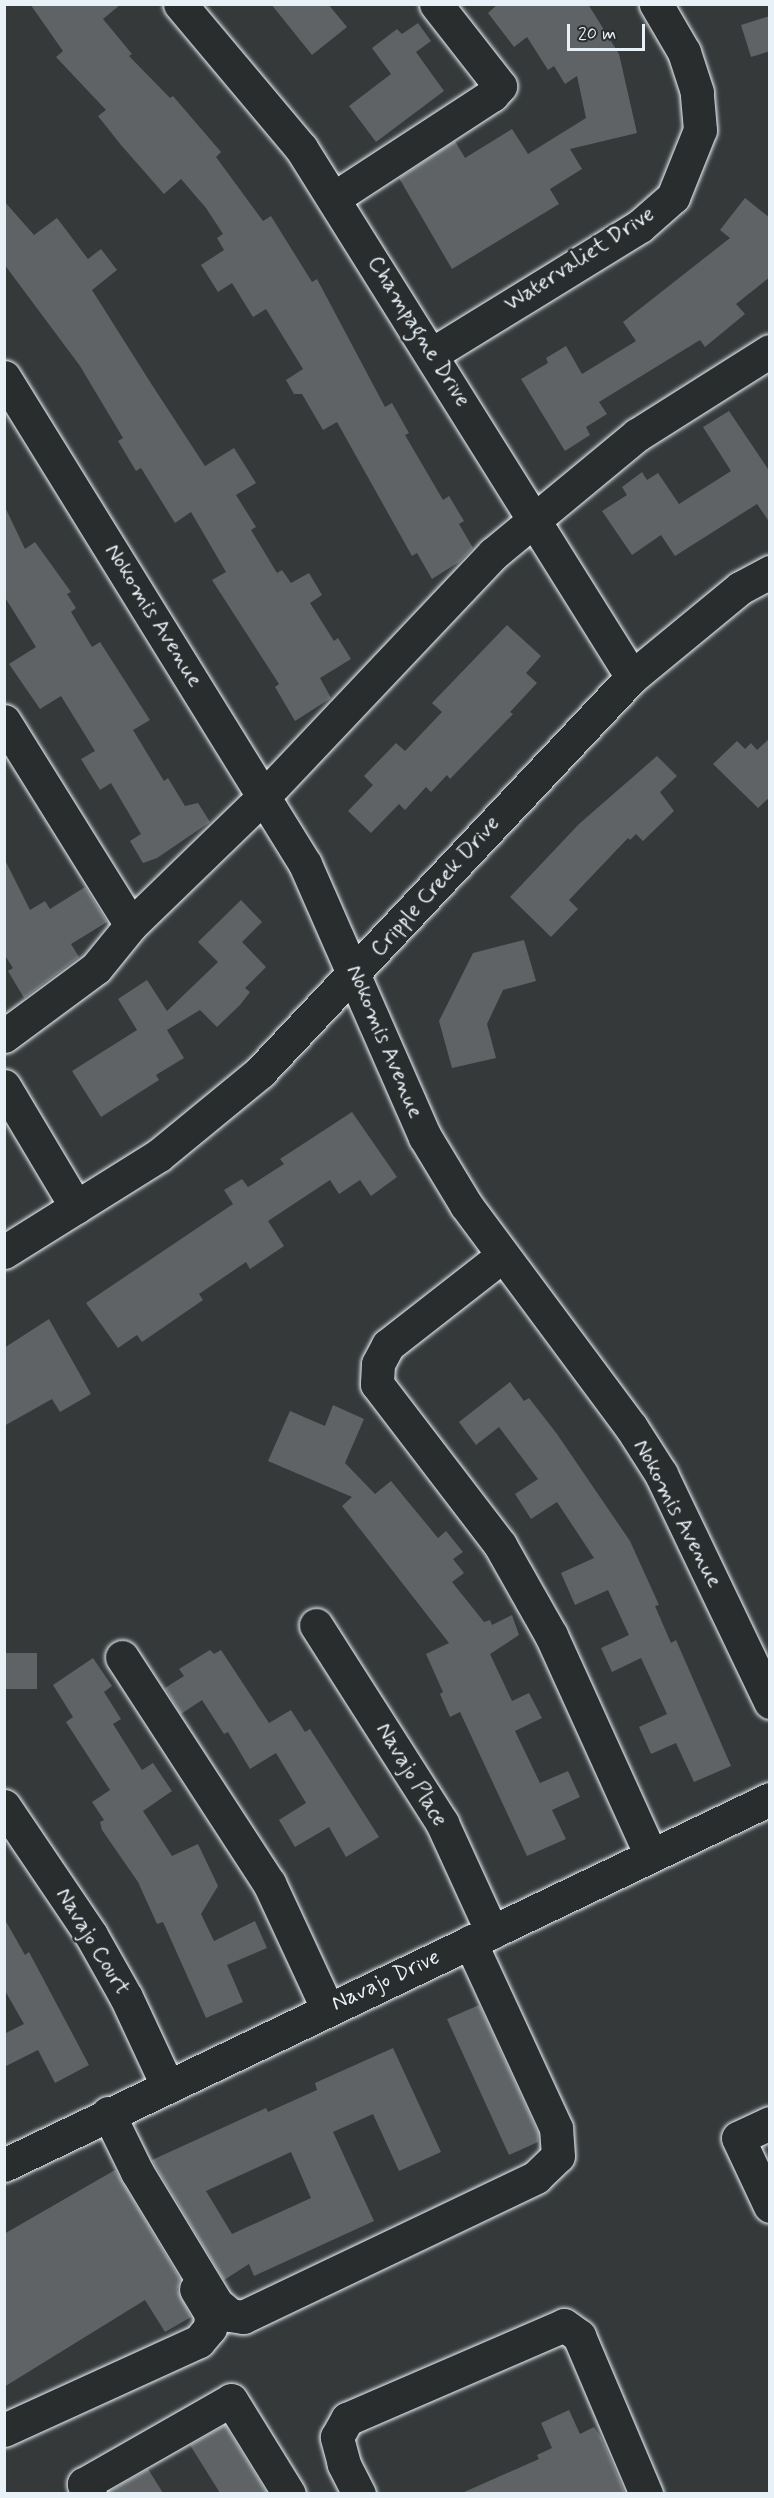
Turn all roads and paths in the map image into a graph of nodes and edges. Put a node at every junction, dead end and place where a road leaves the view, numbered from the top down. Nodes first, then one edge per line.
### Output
1 (180, 4) edge
2 (435, 4) edge
3 (656, 4) edge
4 (334, 198) junction
5 (770, 351) edge
6 (432, 354) junction
7 (4, 377) edge
8 (532, 519) junction
9 (770, 572) edge
10 (632, 677) junction
11 (4, 721) edge
12 (265, 795) junction
13 (131, 925) junction
14 (354, 976) junction
15 (4, 1036) edge
16 (4, 1086) edge
17 (76, 1207) junction
18 (4, 1252) edge
19 (502, 1256) junction
20 (316, 1625) dead end
21 (122, 1657) dead end
22 (770, 1702) edge
23 (770, 1799) edge
24 (4, 1806) edge
25 (651, 1855) junction
26 (481, 1937) junction
27 (327, 2008) junction
28 (167, 2085) junction
29 (98, 2117) junction
30 (770, 2123) edge
31 (6, 2159) edge
32 (770, 2206) edge
33 (4, 2430) edge
34 (90, 2493) edge
35 (289, 2493) edge
36 (359, 2493) edge
37 (646, 2493) edge

1 - 4 street, Champagne Drive
2 - 4 street
3 - 6 street, Watervaliet Drive
4 - 6 street, Champagne Drive
5 - 8 street
6 - 8 street, Champagne Drive
7 - 12 street, Nokomis Avenue
8 - 10 street, Champagne Drive
8 - 12 street
9 - 10 street, Cripple Creek Drive
10 - 14 street, Cripple Creek Drive
11 - 13 street
12 - 13 street
12 - 14 street, Nokomis Avenue
13 - 15 street
14 - 17 street, Cripple Creek Drive
14 - 19 street, Nokomis Avenue
16 - 17 street
17 - 18 street, Cripple Creek Drive
19 - 22 street, Nokomis Avenue
19 - 25 street
20 - 26 street, Navajo Place
21 - 27 street
23 - 25 street, Navajo Drive
24 - 28 street, Navajo Court
25 - 26 street, Navajo Drive
26 - 27 street, Navajo Drive
26 - 29 street, Navajo Place
27 - 28 street, Navajo Drive
28 - 29 street, Navajo Drive
29 - 31 street, Navajo Drive
29 - 33 street
30 - 32 street
34 - 35 street
36 - 37 street

